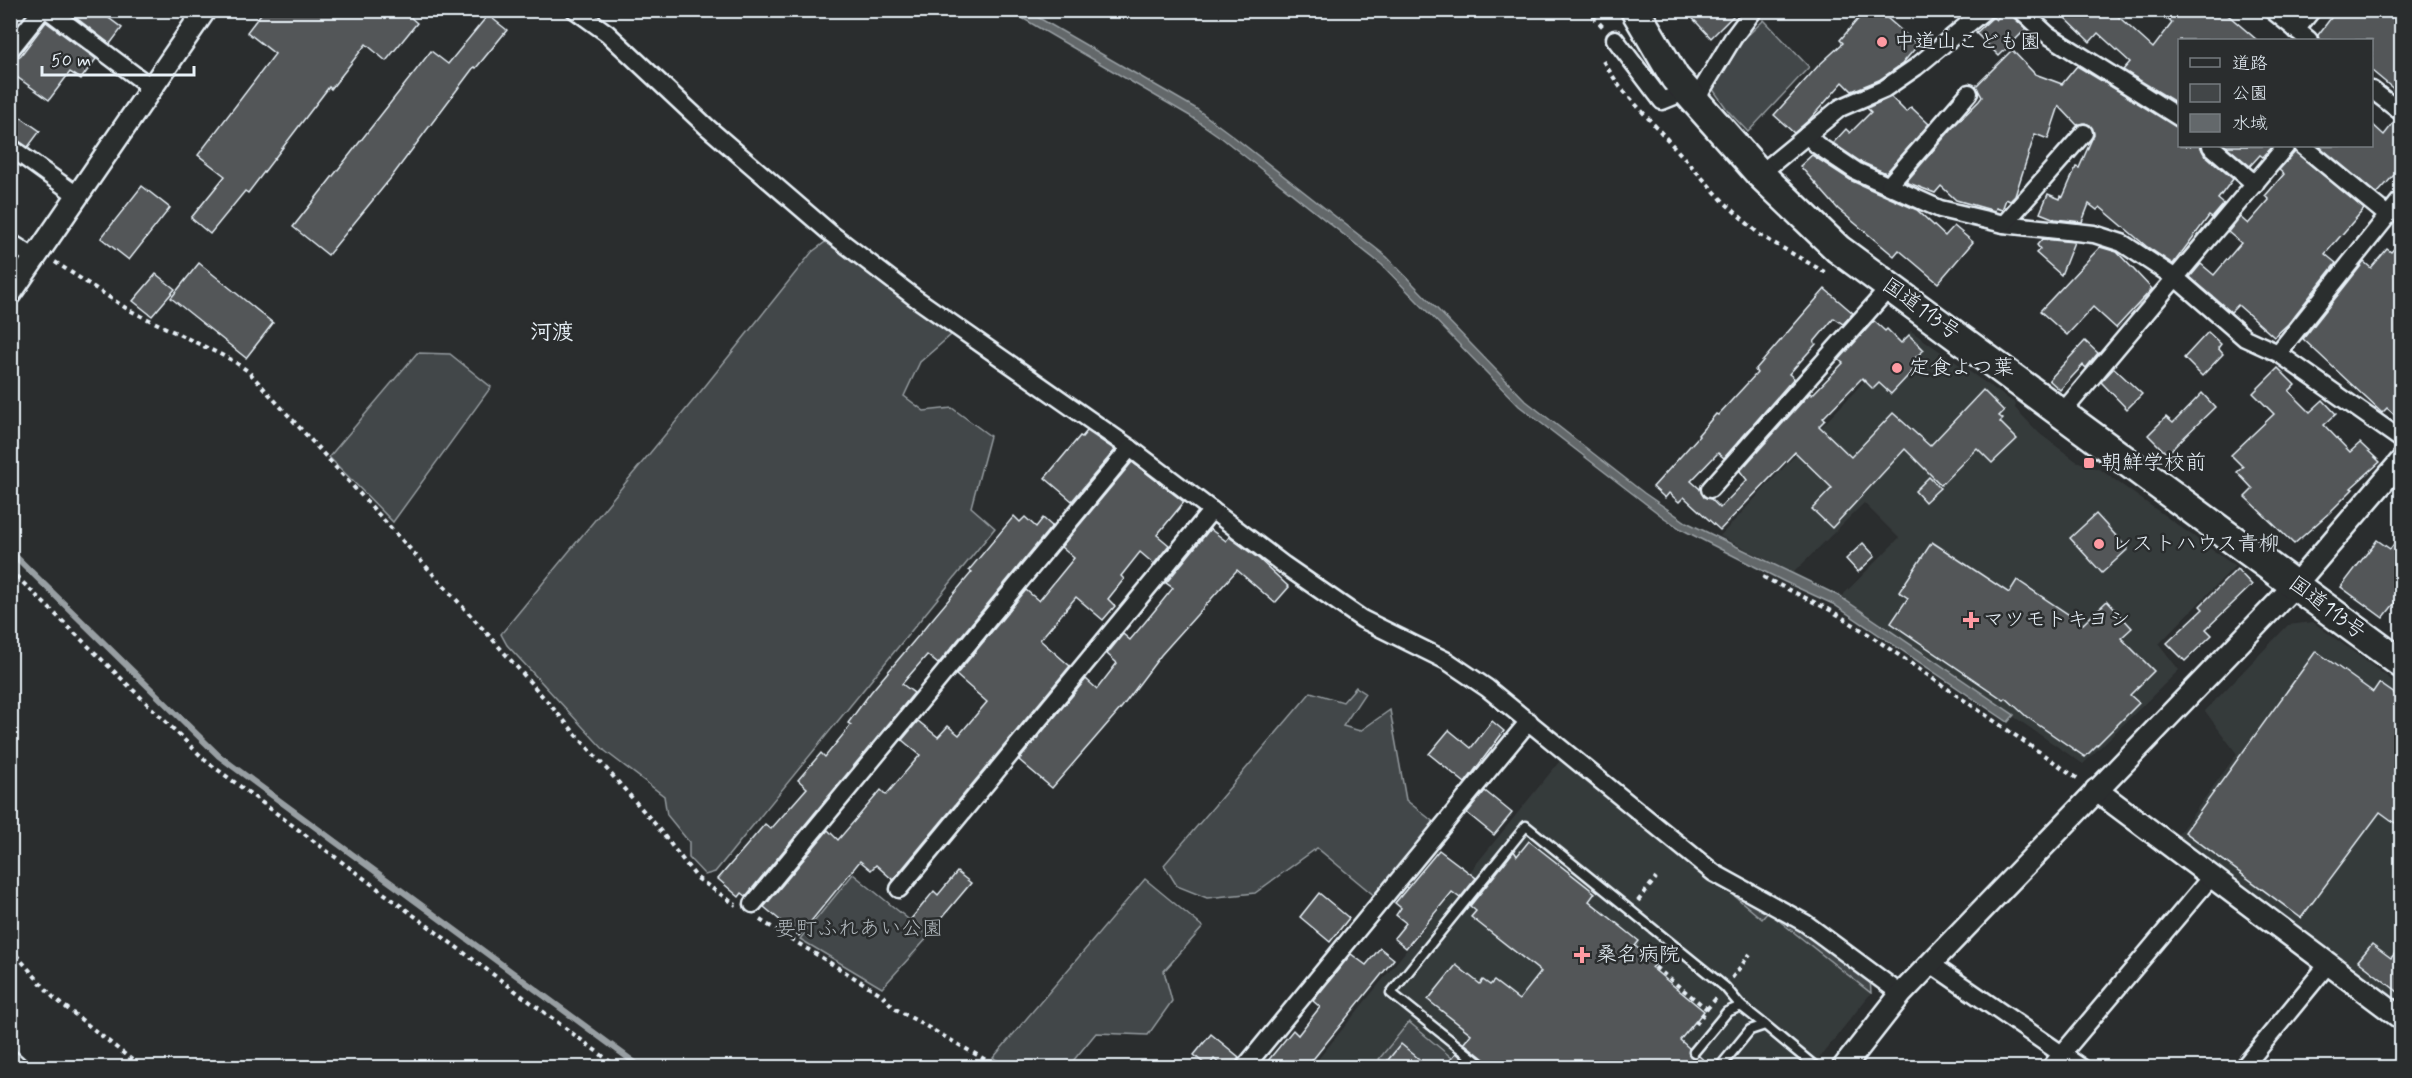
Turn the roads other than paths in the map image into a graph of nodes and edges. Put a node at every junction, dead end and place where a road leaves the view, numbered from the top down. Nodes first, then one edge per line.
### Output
1 (42, 10) edge
2 (48, 10) edge
3 (205, 10) edge
4 (575, 10) edge
5 (1635, 10) edge
6 (1754, 10) edge
7 (1985, 10) edge
8 (2020, 10) edge
9 (2272, 10) edge
10 (2312, 10) edge
11 (2303, 35) edge
12 (1615, 39) dead end
13 (10, 50) edge
14 (152, 88) junction
15 (2373, 91) edge
16 (1969, 93) dead end
17 (1691, 96) junction
18 (2402, 113) edge
19 (2178, 117) edge
20 (2085, 133) dead end
21 (1807, 135) junction
22 (10, 147) edge
23 (2212, 147) edge
24 (2285, 147) edge
25 (2304, 147) edge
26 (1760, 174) junction
27 (2254, 184) junction
28 (1889, 185) junction
29 (78, 196) junction
30 (2402, 198) edge
31 (2387, 215) junction
32 (2004, 224) junction
33 (10, 242) edge
34 (38, 254) junction
35 (2176, 279) junction
36 (1890, 287) junction
37 (10, 294) edge
38 (2278, 352) junction
39 (2061, 414) junction
40 (2402, 440) edge
41 (1130, 448) junction
42 (2402, 460) edge
43 (1710, 489) dead end
44 (1212, 510) junction
45 (2295, 585) junction
46 (2402, 664) edge
47 (1529, 721) junction
48 (2096, 790) junction
49 (2211, 877) junction
50 (899, 889) dead end
51 (748, 908) road end
52 (2329, 963) junction
53 (1931, 964) junction
54 (1901, 994) junction
55 (1741, 1006) junction
56 (2402, 1019) edge
57 (1765, 1025) junction
58 (1694, 1052) dead end
59 (2062, 1053) junction
60 (10, 1058) edge
61 (2247, 1062) edge
62 (21, 1068) edge
63 (1244, 1068) edge
64 (1485, 1068) edge
65 (1719, 1068) edge
66 (1817, 1068) edge
67 (1843, 1068) edge
68 (2050, 1068) edge
69 (2082, 1068) edge
70 (2265, 1068) edge

1 - 13 street
2 - 14 street
3 - 14 street
4 - 41 street
5 - 17 highway, 国道113号
6 - 17 street
7 - 21 street
8 - 19 street
9 - 11 street
10 - 11 street
12 - 17 street
14 - 29 street
15 - 18 street
16 - 28 street
17 - 26 highway, 国道113号
20 - 32 street
21 - 26 street
21 - 28 street
22 - 29 street
23 - 27 street
24 - 27 street
25 - 31 street
26 - 36 highway, 国道113号
27 - 35 street
28 - 32 street
29 - 34 street
30 - 31 street
31 - 38 street
32 - 35 street
33 - 34 street
34 - 37 street
35 - 38 street
35 - 39 street
36 - 39 highway, 国道113号
36 - 43 street
38 - 40 street
39 - 45 highway, 国道113号
41 - 44 street
41 - 51 street
42 - 45 street
44 - 47 street
44 - 50 street
45 - 46 highway, 国道113号
45 - 48 street
47 - 54 street
47 - 63 street
48 - 49 street
48 - 53 street
49 - 52 street
49 - 59 street
52 - 56 street
52 - 61 street
53 - 54 street
53 - 59 street
54 - 67 street
55 - 57 lane
55 - 58 lane
55 - 64 lane
57 - 65 lane
57 - 66 lane
59 - 68 street
59 - 69 street
60 - 62 street
61 - 70 street

